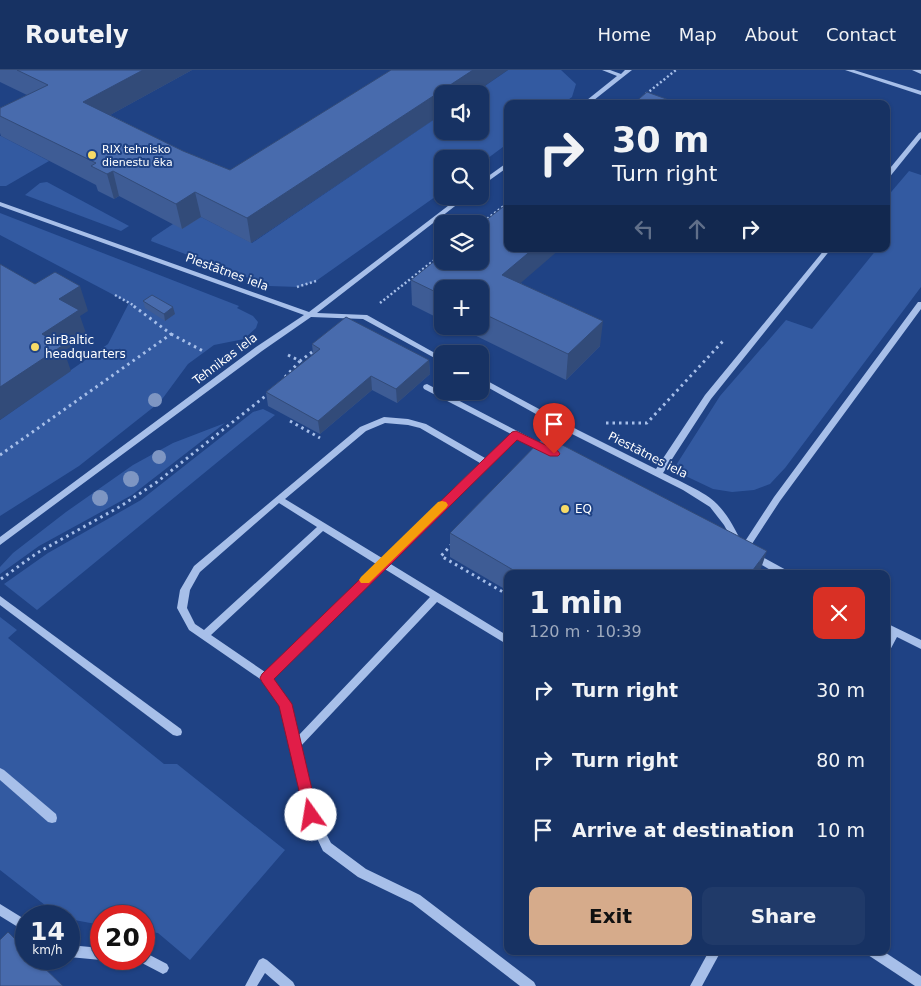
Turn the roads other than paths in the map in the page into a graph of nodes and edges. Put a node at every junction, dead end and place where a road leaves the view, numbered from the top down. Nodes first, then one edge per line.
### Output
1 (605, 70) edge
2 (629, 70) edge
3 (848, 70) edge
4 (915, 70) edge
5 (921, 72) edge
6 (622, 76) junction
7 (921, 93) edge
8 (591, 100) edge
9 (921, 134) edge
10 (504, 167) edge
11 (890, 173) edge
12 (489, 178) edge
13 (0, 204) edge
14 (453, 205) edge
15 (826, 252) edge
16 (921, 304) edge
17 (310, 315) junction
18 (434, 356) edge
19 (489, 385) edge
20 (427, 387) dead end
21 (516, 434) junction
22 (554, 454) edge
23 (486, 462) junction
24 (658, 473) junction
25 (279, 499) junction
26 (323, 526) junction
27 (0, 542) edge
28 (726, 542) edge
29 (742, 551) junction
30 (382, 563) junction
31 (778, 570) edge
32 (436, 596) junction
33 (0, 600) edge
34 (891, 630) edge
35 (204, 636) junction
36 (504, 638) edge
37 (921, 645) edge
38 (266, 678) junction
39 (178, 732) dead end
40 (295, 746) junction
41 (0, 773) edge
42 (52, 818) dead end
43 (0, 910) edge
44 (15, 919) edge
45 (713, 955) edge
46 (878, 955) edge
47 (155, 964) edge
48 (163, 968) dead end
49 (921, 983) edge
50 (251, 986) edge
51 (289, 986) edge
52 (530, 986) edge
53 (696, 986) edge

1 - 6 street
2 - 6 street
3 - 7 lane
4 - 5 lane
6 - 8 street
9 - 11 street
10 - 12 street
13 - 17 street, Piestātnes iela
14 - 17 street, Tehnikas iela
15 - 24 lane
16 - 29 street
17 - 18 street, Piestātnes iela
17 - 27 street, Tehnikas iela
19 - 24 street, Piestātnes iela
20 - 21 street
21 - 22 street
21 - 23 street
23 - 25 street
23 - 30 street
24 - 29 street, Piestātnes iela
25 - 26 street
25 - 35 street
26 - 30 street
26 - 35 street
28 - 29 street
29 - 31 street
30 - 32 street
30 - 38 street
32 - 36 street
32 - 40 street
33 - 39 street
34 - 37 street
35 - 38 street
38 - 40 street
40 - 52 street
41 - 42 street
43 - 44 street
45 - 53 lane
46 - 49 street
47 - 48 lane
50 - 51 lane

